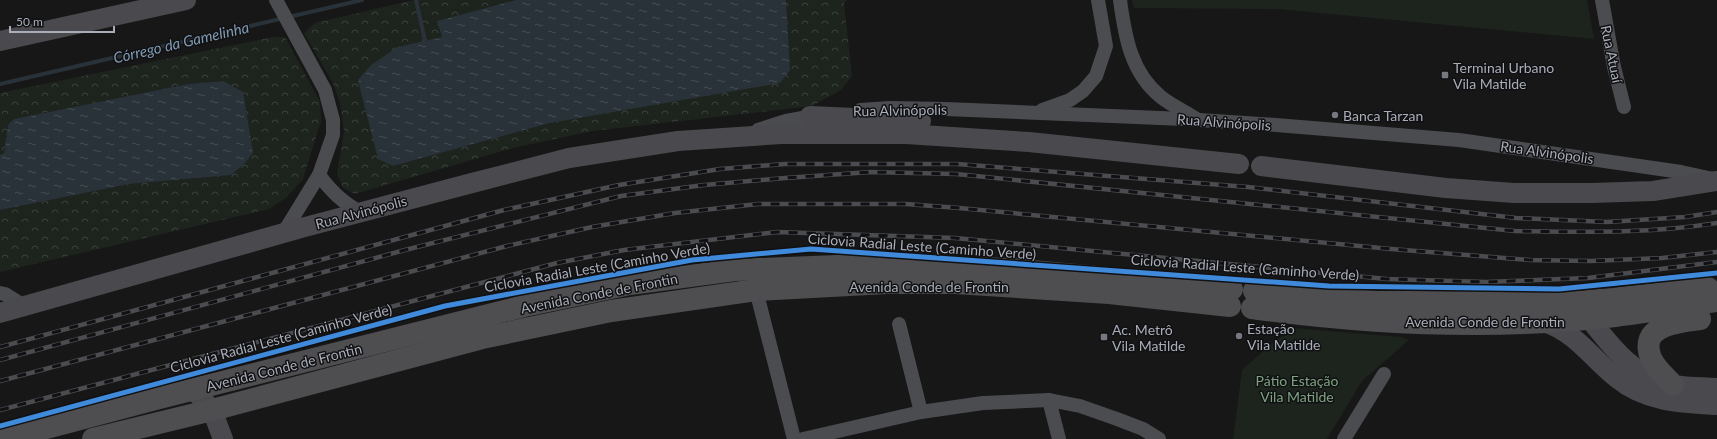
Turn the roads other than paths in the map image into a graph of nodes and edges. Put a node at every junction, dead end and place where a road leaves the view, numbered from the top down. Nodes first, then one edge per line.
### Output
1 (186, 0) edge
2 (1098, 0) edge
3 (1120, 0) edge
4 (1602, 0) edge
5 (279, 5) edge
6 (0, 41) edge
7 (1624, 107) dead end
8 (1035, 112) junction
9 (810, 116) junction
10 (1197, 119) junction
11 (731, 138) junction
12 (1166, 156) junction
13 (1239, 164) dead end
14 (1262, 166) dead end
15 (319, 175) junction
16 (1717, 181) edge
17 (360, 212) junction
18 (284, 232) junction
19 (1717, 287) edge
20 (756, 290) junction
21 (0, 293) edge
22 (1717, 301) edge
23 (1576, 302) junction
24 (24, 306) junction
25 (0, 313) edge
26 (1717, 316) edge
27 (1589, 319) junction
28 (1544, 322) junction
29 (899, 324) dead end
30 (1384, 374) dead end
31 (1673, 385) junction
32 (1717, 388) edge
33 (193, 389) junction
34 (1049, 400) junction
35 (1717, 405) edge
36 (212, 410) junction
37 (921, 412) junction
38 (5, 439) edge
39 (93, 439) edge
40 (223, 439) edge
41 (794, 439) edge
42 (803, 439) edge
43 (1059, 439) edge
44 (1159, 439) edge
45 (1344, 439) edge

1 - 6 street
2 - 8 street
3 - 10 street
4 - 7 street, Rua Atuaí
5 - 15 street
8 - 9 street, Rua Alvinópolis
8 - 10 street, Rua Alvinópolis
9 - 11 street, Rua Alvinópolis
9 - 12 street
10 - 16 street, Rua Alvinópolis
11 - 12 street, Rua Alvinópolis
11 - 17 street, Rua Alvinópolis
12 - 13 street, Rua Alvinópolis
14 - 16 street, Rua Alvinópolis
15 - 17 street
15 - 18 street
17 - 18 street, Rua Alvinópolis
18 - 24 street, Rua Alvinópolis
19 - 23 highway, Avenida Conde de Frontin
20 - 33 highway, Avenida Conde de Frontin
20 - 36 highway, Avenida Conde de Frontin
20 - 41 street
21 - 24 street
22 - 27 highway, Avenida Conde de Frontin
23 - 27 street
23 - 28 highway, Avenida Conde de Frontin
24 - 25 street, Rua Alvinópolis
26 - 31 highway
27 - 28 highway, Avenida Conde de Frontin
27 - 31 street
28 - 35 street
29 - 37 street
30 - 45 street
31 - 32 street
33 - 36 street
33 - 38 highway, Avenida Conde de Frontin
34 - 37 street
34 - 43 street
34 - 44 street
36 - 39 highway, Avenida Conde de Frontin
36 - 40 street
37 - 42 street

